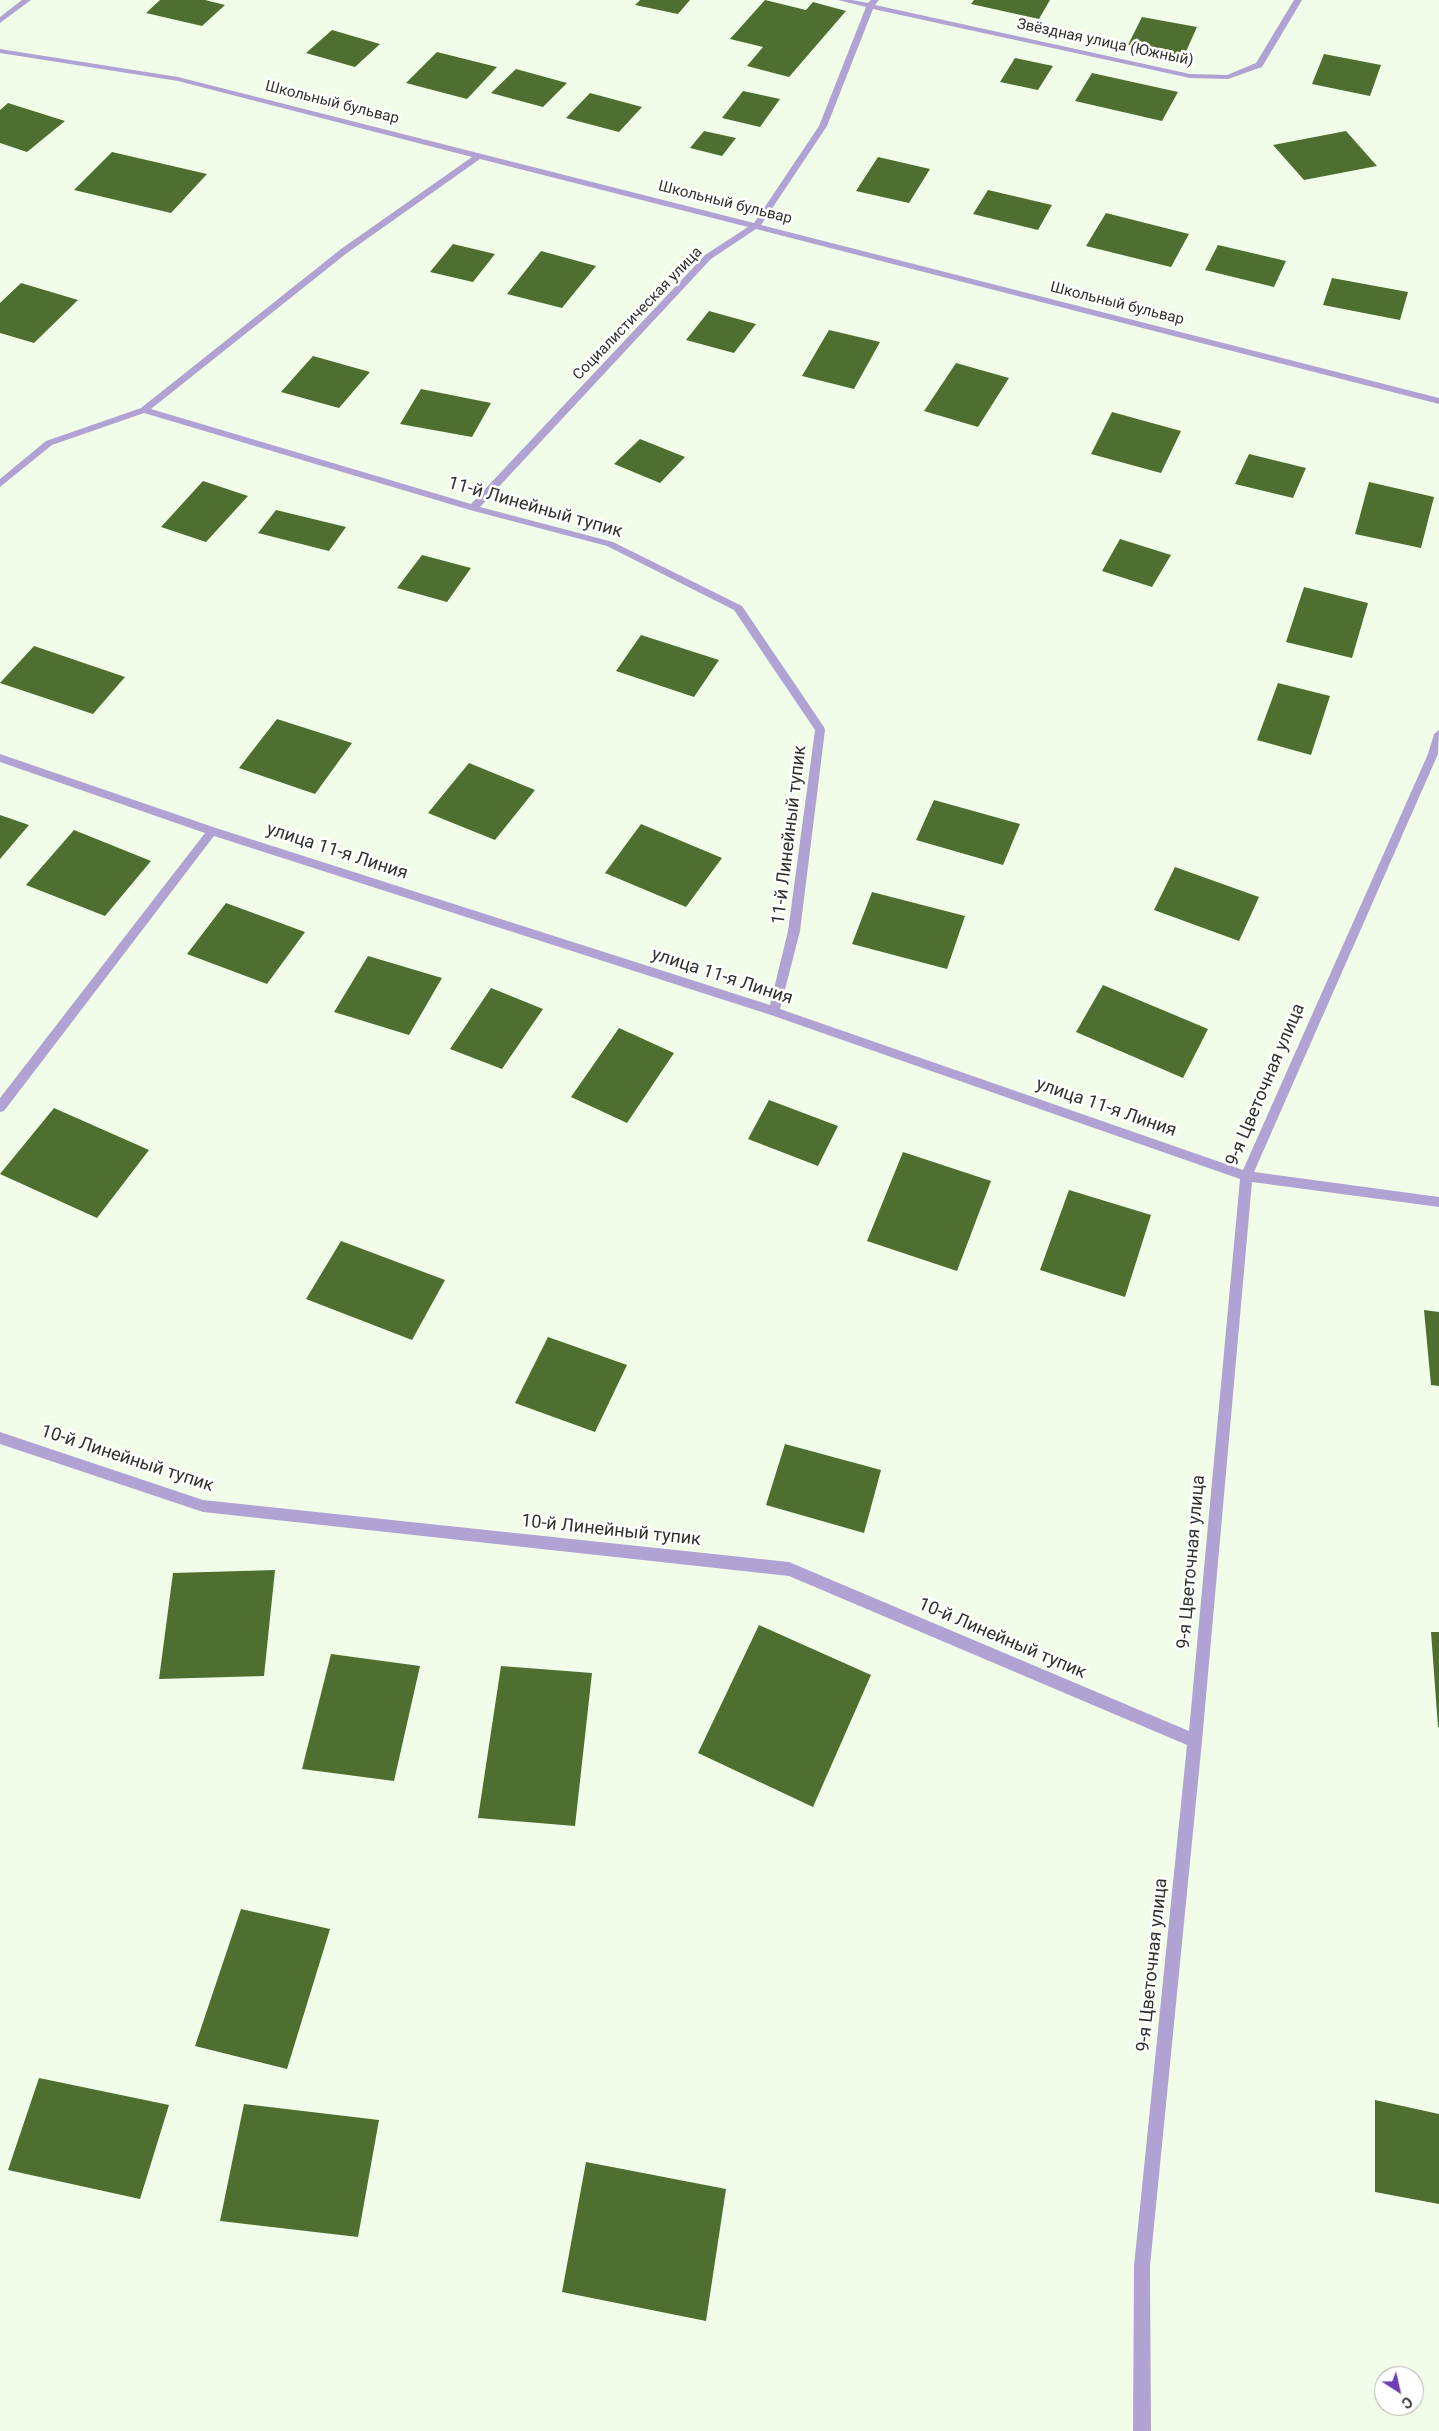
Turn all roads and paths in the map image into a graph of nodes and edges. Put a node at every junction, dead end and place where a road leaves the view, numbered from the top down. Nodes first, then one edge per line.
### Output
1 (26, 0) edge
2 (842, 0) edge
3 (1298, 0) edge
4 (873, 3) edge
5 (0, 22) edge
6 (0, 51) edge
7 (480, 155) junction
8 (757, 225) junction
9 (1439, 401) edge
10 (144, 410) junction
11 (0, 484) edge
12 (473, 508) junction
13 (1439, 734) edge
14 (0, 758) edge
15 (212, 831) junction
16 (774, 1011) junction
17 (0, 1107) edge
18 (1246, 1176) junction
19 (1439, 1202) edge
20 (0, 1438) edge
21 (1195, 1741) junction
22 (1142, 2431) edge

1 - 5 lane
2 - 4 lane, Звёздная улица (Южный)
3 - 4 lane, Звёздная улица (Южный)
4 - 8 lane, Социалистическая улица
6 - 7 lane, Школьный бульвар
7 - 8 lane, Школьный бульвар
7 - 10 lane
8 - 9 lane, Школьный бульвар
8 - 12 lane, Социалистическая улица
10 - 11 lane
10 - 12 lane, 11-й Линейный тупик
12 - 16 lane, 11-й Линейный тупик
13 - 18 lane, 9-я Цветочная улица
14 - 15 lane, улица 11-я Линия
15 - 16 lane, улица 11-я Линия
15 - 17 lane
16 - 18 lane, улица 11-я Линия
18 - 19 lane, улица 11-я Линия
18 - 21 lane, 9-я Цветочная улица
20 - 21 lane, 10-й Линейный тупик
21 - 22 lane, 9-я Цветочная улица

